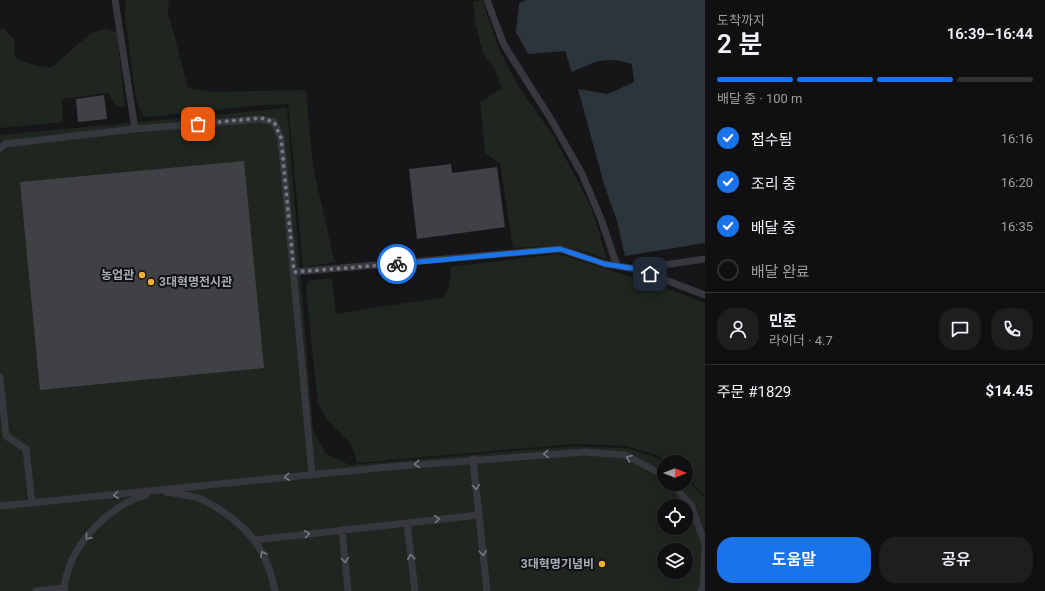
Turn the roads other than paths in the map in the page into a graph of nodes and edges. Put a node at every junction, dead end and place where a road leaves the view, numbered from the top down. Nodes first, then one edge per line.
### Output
1 (115, 0) edge
2 (487, 0) edge
3 (135, 129) junction
4 (0, 148) edge
5 (705, 259) edge
6 (617, 266) junction
7 (637, 269) junction
8 (294, 272) junction
9 (705, 295) edge
10 (0, 377) edge
11 (473, 459) junction
12 (657, 471) edge
13 (312, 474) junction
14 (158, 491) junction
15 (678, 491) edge
16 (32, 503) junction
17 (0, 506) edge
18 (479, 515) junction
19 (407, 522) junction
20 (342, 530) junction
21 (255, 540) junction
22 (705, 544) edge
23 (705, 548) edge
24 (64, 590) edge
25 (36, 591) edge
26 (274, 591) edge
27 (348, 591) edge
28 (414, 591) edge
29 (487, 591) edge
30 (701, 591) edge

1 - 3 lane
2 - 6 lane
3 - 4 lane
3 - 8 lane
5 - 7 lane
6 - 7 lane
6 - 8 lane
7 - 9 lane
8 - 13 lane
10 - 16 lane
12 -> 11 lane
11 -> 13 lane
11 -> 18 lane
13 -> 14 lane
14 -> 16 lane
14 - 21 lane
14 -> 24 lane
15 - 22 lane
16 - 17 lane
19 -> 18 lane
18 -> 29 lane
19 - 20 lane
28 -> 19 lane
21 -> 20 lane
20 -> 27 lane
26 -> 21 lane
23 - 30 lane
24 - 25 lane

